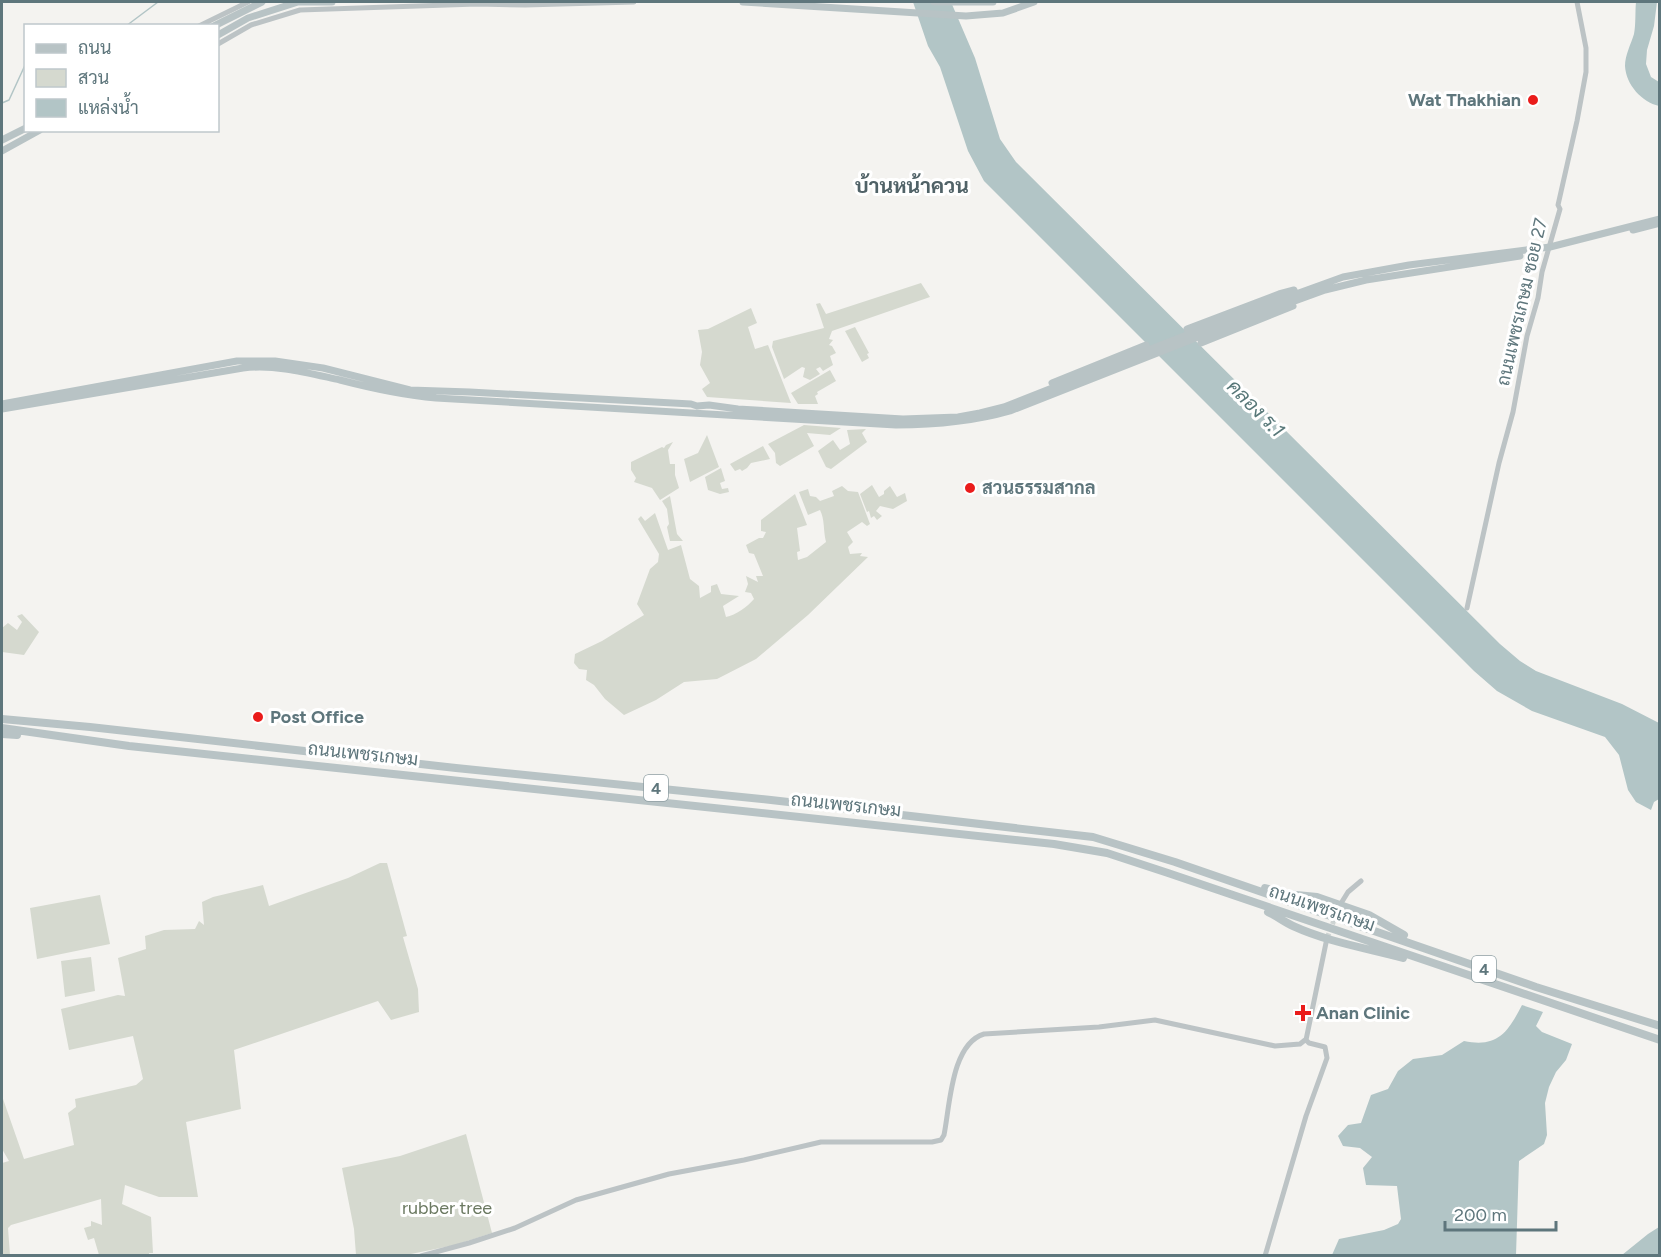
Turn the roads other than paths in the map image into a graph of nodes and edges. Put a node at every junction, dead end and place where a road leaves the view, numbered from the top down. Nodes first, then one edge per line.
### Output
1 (248, 2) edge
2 (262, 2) edge
3 (332, 2) edge
4 (634, 2) edge
5 (743, 2) edge
6 (934, 2) edge
7 (993, 2) edge
8 (1034, 2) edge
9 (1577, 2) edge
10 (960, 3) edge
11 (203, 24) edge
12 (218, 24) edge
13 (219, 34) edge
14 (219, 43) edge
15 (24, 129) edge
16 (37, 132) edge
17 (3, 139) edge
18 (2, 153) edge
19 (1659, 219) edge
20 (1659, 223) edge
21 (1549, 249) junction
22 (1324, 287) junction
23 (1187, 329) dead end
24 (1202, 344) dead end
25 (1146, 345) dead end
26 (1159, 358) dead end
27 (1124, 363) junction
28 (635, 402) junction
29 (2, 404) edge
30 (2, 409) edge
31 (634, 411) junction
32 (1010, 411) junction
33 (980, 412) junction
34 (1467, 608) dead end
35 (2, 714) edge
36 (2, 719) edge
37 (90, 727) junction
38 (2, 728) edge
39 (2, 734) edge
40 (71, 738) junction
41 (771, 800) junction
42 (769, 814) junction
43 (1361, 881) dead end
44 (1238, 884) junction
45 (1244, 899) junction
46 (1340, 905) junction
47 (1327, 938) junction
48 (1444, 954) junction
49 (1440, 965) junction
50 (1659, 1026) edge
51 (1305, 1040) dead end
52 (1659, 1040) edge
53 (421, 1256) edge
54 (1265, 1256) edge

1 - 11 street
2 - 12 main road
3 - 13 main road
4 - 14 street
5 - 8 main road
6 - 10 main road
7 - 10 main road
9 - 21 street, ถนนเพชรเกษม ซอย 27
15 - 17 main road
16 - 18 main road
19 - 21 main road
20 - 21 main road
21 - 22 main road
21 - 34 street, ถนนเพชรเกษม ซอย 27
22 - 23 main road
22 - 24 main road
22 - 27 main road
25 - 33 main road
26 - 32 main road
27 - 32 main road
27 - 33 main road
28 - 29 main road
28 - 31 main road
28 - 33 main road
30 - 31 main road
31 - 32 main road
35 - 37 highway
36 - 37 highway, ถนนเพชรเกษม / 4
37 - 41 highway, ถนนเพชรเกษม / 4
38 - 40 highway, ถนนเพชรเกษม / 4
39 - 40 highway
40 - 42 highway, ถนนเพชรเกษม / 4
41 - 42 highway
41 - 44 highway, ถนนเพชรเกษม / 4
42 - 45 highway, ถนนเพชรเกษม / 4
43 - 46 street
44 - 46 highway
44 - 48 highway, ถนนเพชรเกษม / 4
45 - 47 highway
45 - 49 highway, ถนนเพชรเกษม / 4
46 - 48 highway
47 - 49 highway
47 - 54 street
48 - 49 highway
48 - 50 highway, ถนนเพชรเกษม / 4
49 - 52 highway, ถนนเพชรเกษม / 4
51 - 53 street

